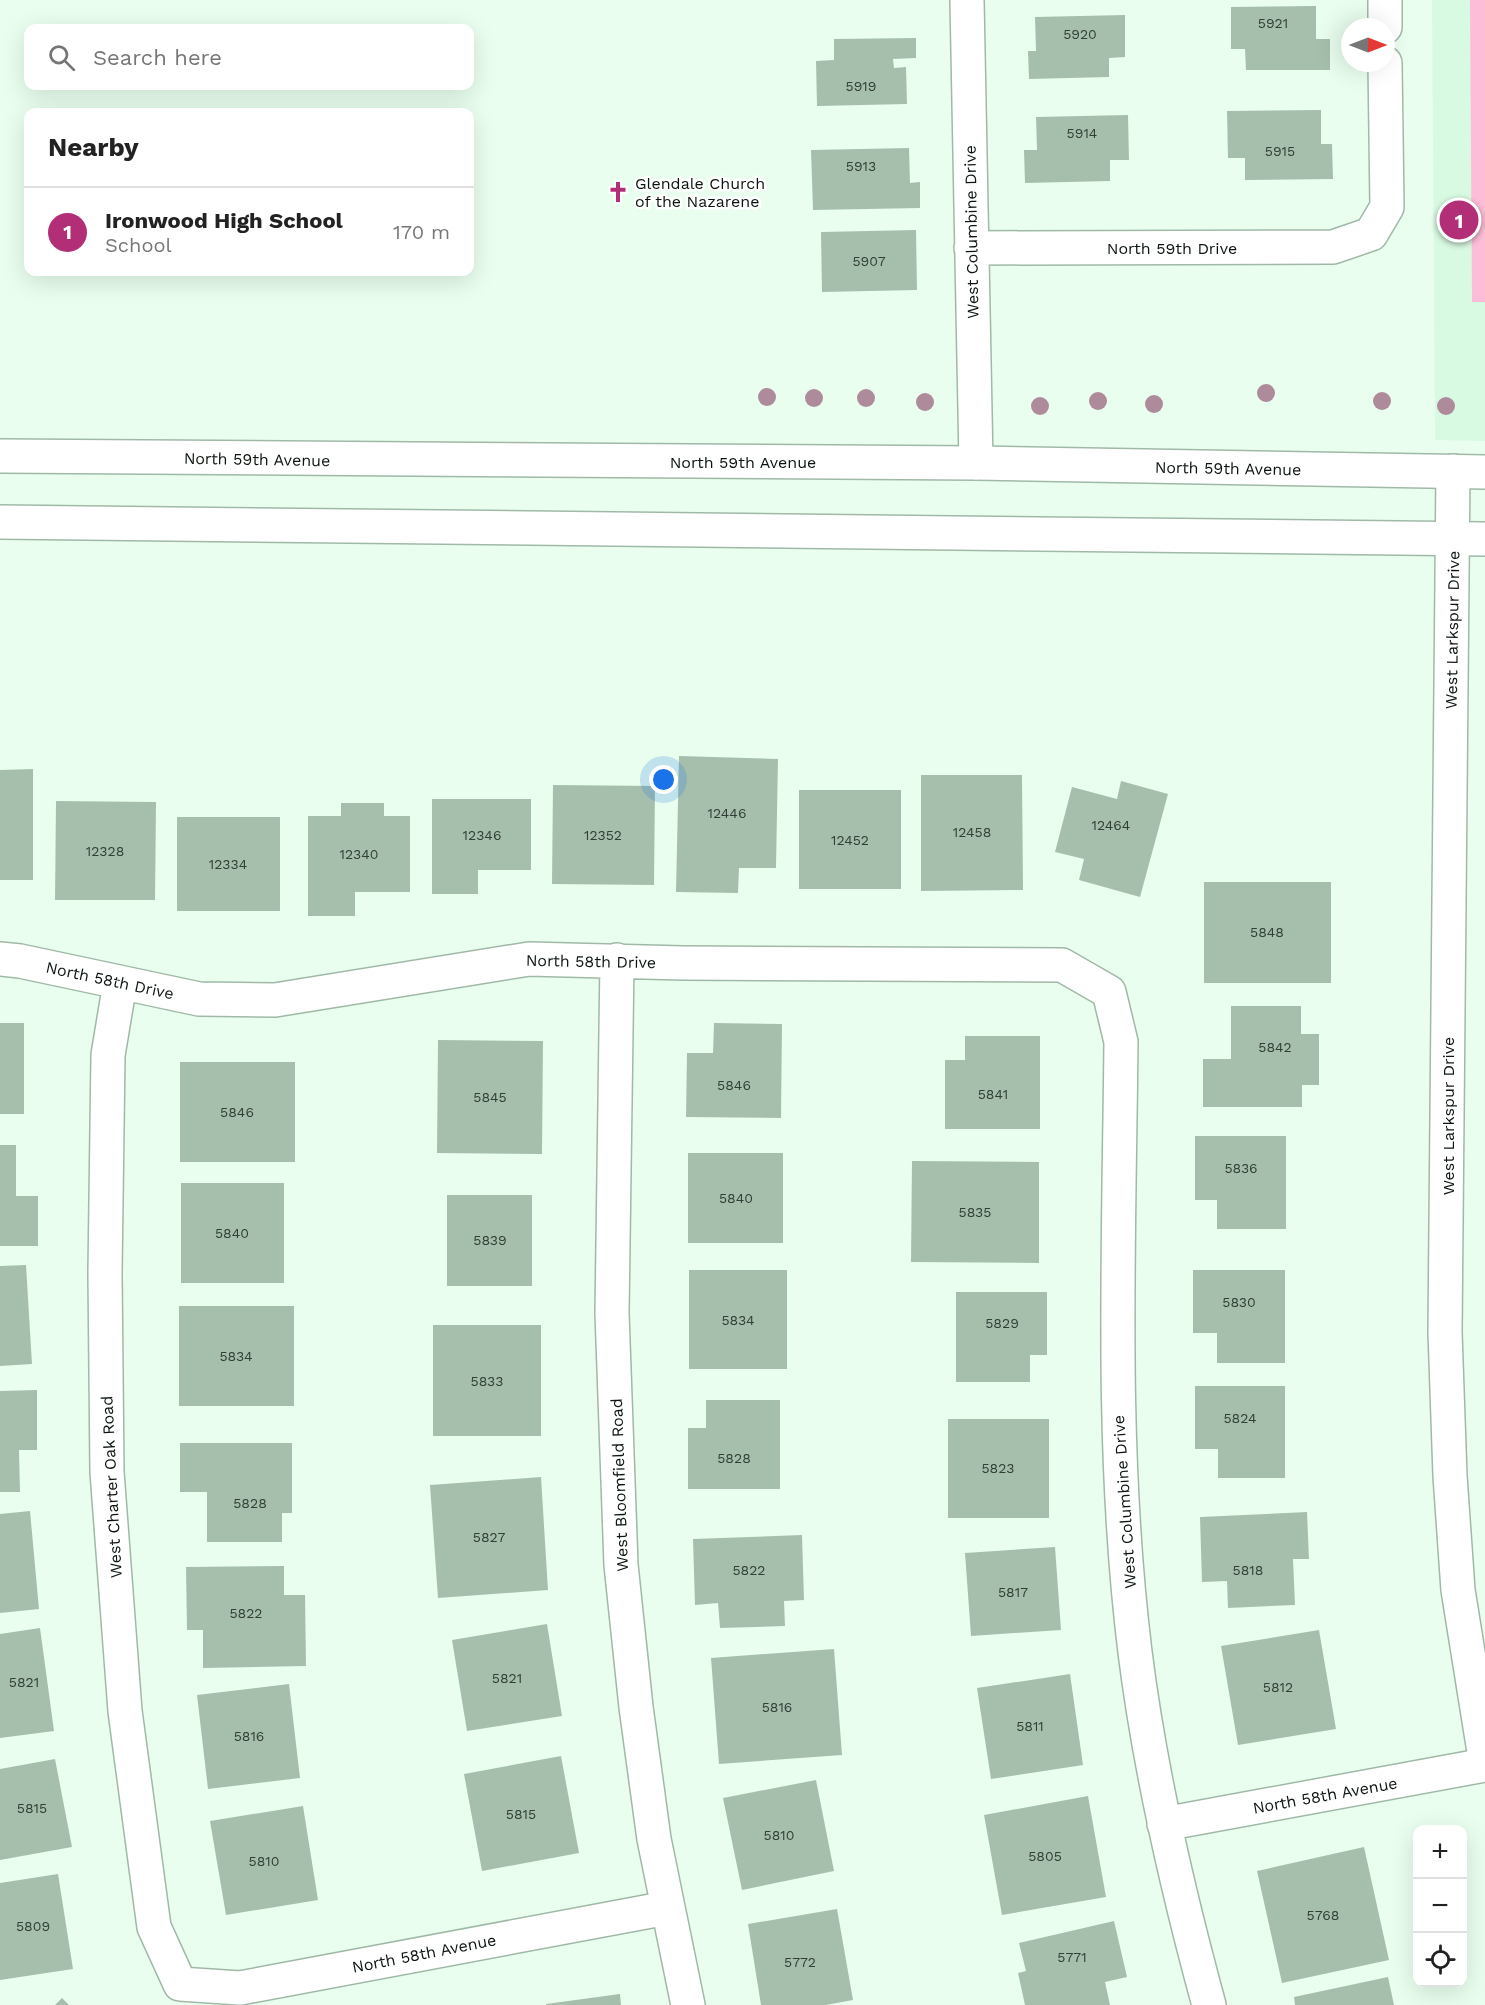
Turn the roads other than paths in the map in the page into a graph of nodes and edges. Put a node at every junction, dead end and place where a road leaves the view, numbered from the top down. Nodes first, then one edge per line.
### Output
1 (967, 0) edge
2 (1385, 0) edge
3 (1385, 18) edge
4 (1385, 72) edge
5 (971, 248) junction
6 (0, 456) edge
7 (976, 463) junction
8 (1453, 471) junction
9 (1485, 472) edge
10 (0, 522) edge
11 (1469, 539) edge
12 (0, 959) edge
13 (616, 960) junction
14 (120, 983) junction
15 (1109, 992) joint
16 (1485, 1758) edge
17 (1485, 1765) edge
18 (1164, 1824) junction
19 (667, 1908) junction
20 (180, 1984) joint
21 (688, 2005) edge
22 (1209, 2005) edge

1 - 5 street, West Columbine Drive
2 - 3 street
4 - 5 street, North 59th Drive
5 - 7 street, West Columbine Drive
6 - 7 street, North 59th Avenue
7 - 8 street, North 59th Avenue
8 - 9 street, North 59th Avenue
8 - 11 street, West Larkspur Drive
10 - 11 street
11 - 16 street, West Larkspur Drive
12 - 14 street, North 58th Drive
13 - 14 street, North 58th Drive
13 - 15 street, North 58th Drive
13 - 19 street, West Bloomfield Road
14 - 20 street, West Charter Oak Road
15 - 18 street, West Columbine Drive
17 - 18 street, North 58th Avenue
18 - 22 street, West Columbine Drive
19 - 20 street, North 58th Avenue
19 - 21 street, West Bloomfield Road

